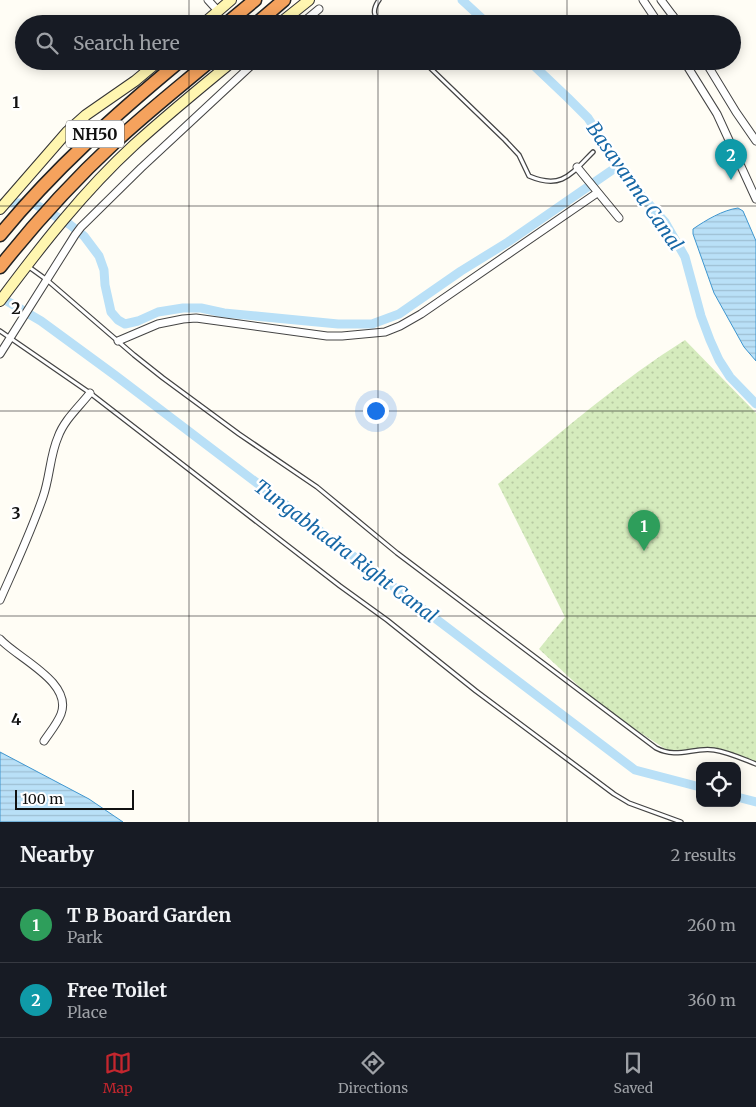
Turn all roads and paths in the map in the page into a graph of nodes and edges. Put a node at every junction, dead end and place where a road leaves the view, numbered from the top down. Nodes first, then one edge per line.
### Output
1 (208, 0) edge
2 (231, 0) edge
3 (255, 0) edge
4 (284, 0) edge
5 (309, 0) edge
6 (379, 0) edge
7 (643, 0) edge
8 (661, 0) edge
9 (319, 9) dead end
10 (218, 11) junction
11 (213, 15) edge
12 (237, 15) edge
13 (266, 15) edge
14 (291, 15) edge
15 (312, 15) edge
16 (374, 15) edge
17 (653, 15) edge
18 (672, 15) edge
19 (149, 70) edge
20 (170, 70) edge
21 (199, 70) edge
22 (223, 70) edge
23 (246, 70) edge
24 (432, 70) edge
25 (690, 70) edge
26 (710, 70) edge
27 (756, 141) edge
28 (593, 152) dead end
29 (577, 167) junction
30 (595, 191) junction
31 (756, 199) edge
32 (0, 210) edge
33 (619, 218) dead end
34 (0, 235) edge
35 (1, 266) edge
36 (25, 268) junction
37 (47, 280) junction
38 (0, 301) edge
39 (0, 331) edge
40 (11, 338) junction
41 (118, 341) junction
42 (0, 354) edge
43 (90, 393) junction
44 (0, 600) edge
45 (0, 640) edge
46 (44, 741) dead end
47 (756, 764) edge
48 (681, 822) edge

1 - 10 street
2 - 10 street
3 - 12 highway
4 - 13 highway
5 - 14 street
6 - 16 lane
7 - 17 street
8 - 18 street
9 - 15 street
10 - 11 street
19 - 32 street
20 - 34 highway, NH50
21 - 35 highway, NH50
22 - 36 street
23 - 37 street
24 - 29 lane
25 - 31 street
26 - 27 street
28 - 29 lane
29 - 30 street
30 - 33 street
30 - 41 street
36 - 37 lane
36 - 38 street
37 - 40 street
37 - 41 lane
39 - 40 lane
40 - 42 street
40 - 43 lane
41 - 47 lane
43 - 44 street
43 - 48 lane
45 - 46 street

